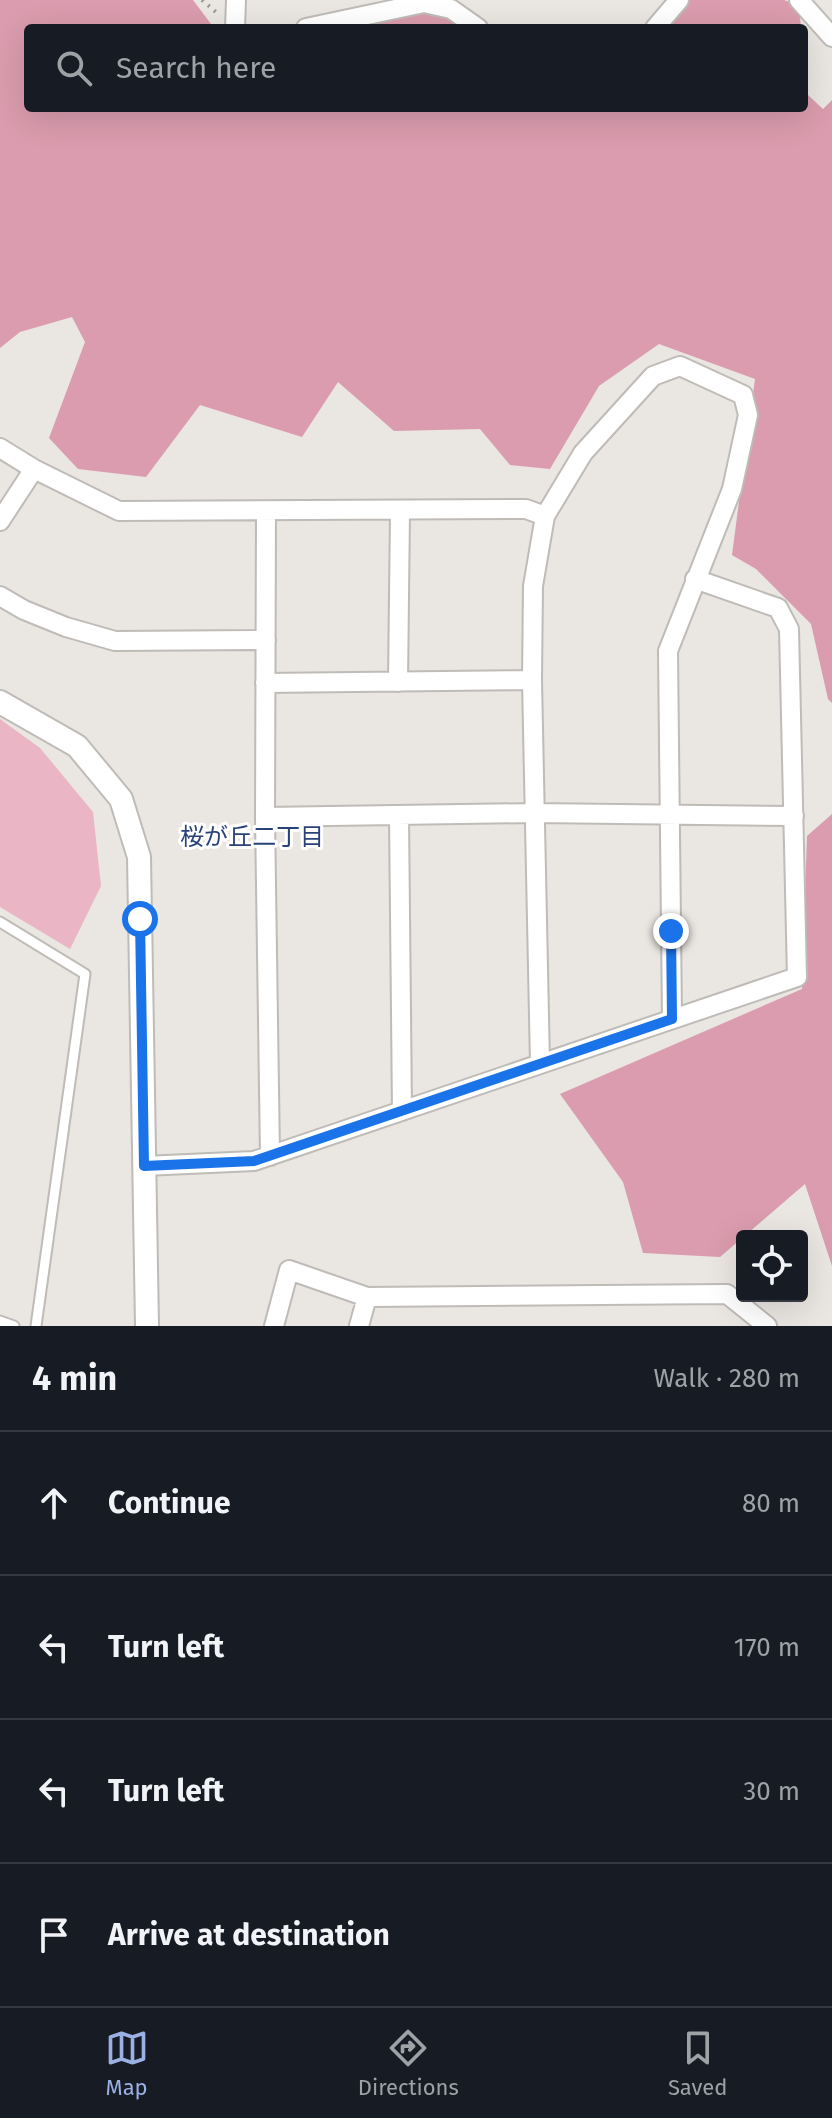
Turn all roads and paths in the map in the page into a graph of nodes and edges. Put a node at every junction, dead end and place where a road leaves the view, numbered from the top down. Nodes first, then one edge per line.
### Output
1 (236, 0) edge
2 (679, 0) edge
3 (799, 0) edge
4 (235, 24) edge
5 (325, 24) edge
6 (472, 24) edge
7 (658, 24) edge
8 (832, 37) edge
9 (0, 448) edge
10 (34, 469) junction
11 (400, 511) junction
12 (266, 512) junction
13 (545, 516) junction
14 (0, 521) edge
15 (695, 579) junction
16 (0, 596) edge
17 (266, 640) junction
18 (532, 680) junction
19 (398, 682) junction
20 (265, 683) junction
21 (0, 702) edge
22 (535, 813) junction
23 (670, 814) junction
24 (399, 815) junction
25 (794, 816) junction
26 (265, 817) junction
27 (0, 922) edge
28 (672, 1019) junction
29 (540, 1064) junction
30 (402, 1111) junction
31 (270, 1156) junction
32 (144, 1166) junction
33 (367, 1297) junction
34 (0, 1321) edge
35 (14, 1326) edge
36 (36, 1326) edge
37 (147, 1326) edge
38 (274, 1326) edge
39 (359, 1326) edge
40 (767, 1326) edge

1 - 4 street
2 - 7 street
3 - 8 street
5 - 6 street
9 - 10 street
10 - 12 street
10 - 14 street
11 - 12 street
11 - 13 street
11 - 19 street
12 - 17 street
13 - 15 street
13 - 18 street
15 - 23 street
15 - 25 street
16 - 17 street
17 - 20 street
18 - 19 street
18 - 22 street
19 - 20 street
20 - 26 street
21 - 32 street
22 - 23 street
22 - 24 street
22 - 29 street
23 - 25 street
23 - 28 street
24 - 26 street
24 - 30 street
25 - 28 street
26 - 31 street
27 - 36 lane
28 - 29 street
29 - 30 street
30 - 31 street
31 - 32 street
32 - 37 street
33 - 38 street
33 - 39 street
33 - 40 street
34 - 35 lane

